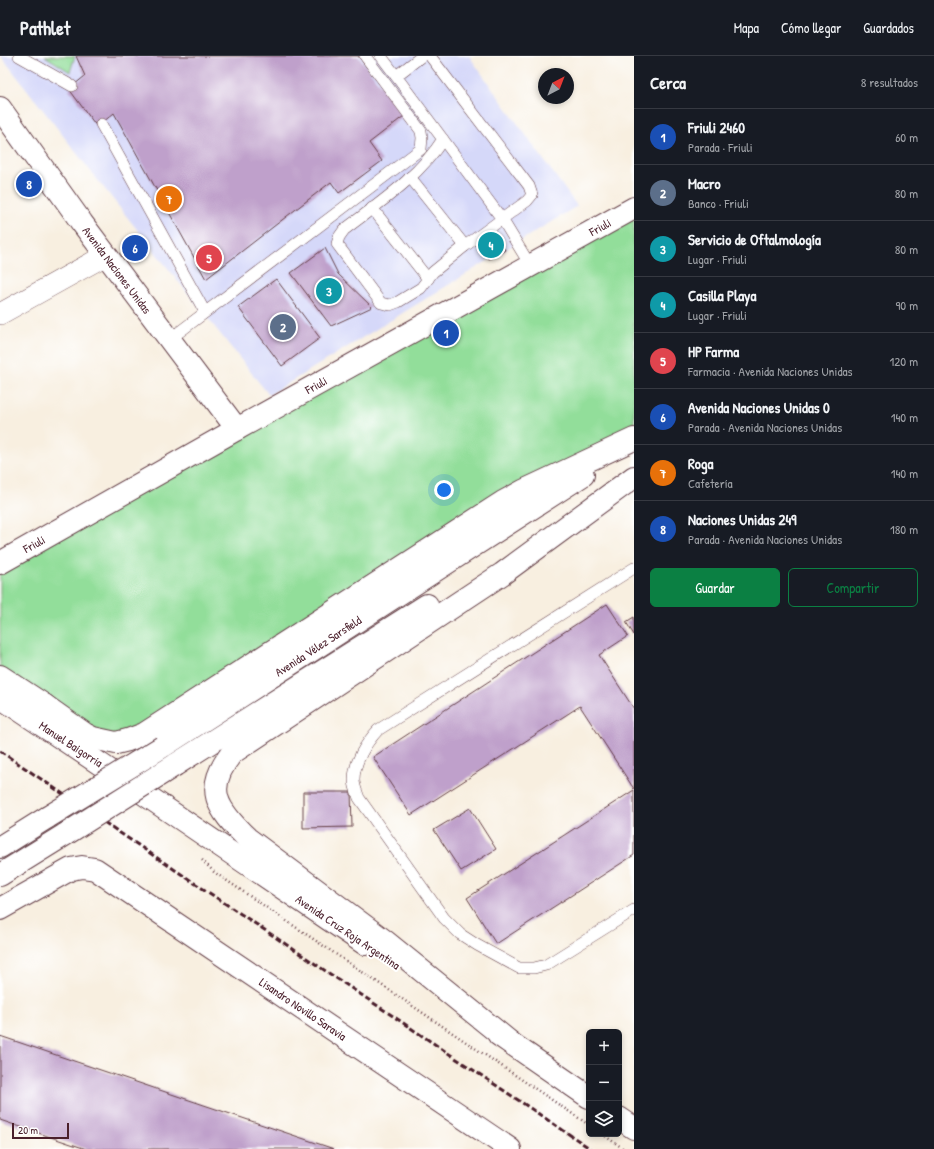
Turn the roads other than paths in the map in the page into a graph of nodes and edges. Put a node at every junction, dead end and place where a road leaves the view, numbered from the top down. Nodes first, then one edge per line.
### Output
1 (19, 56) edge
2 (365, 56) edge
3 (381, 56) edge
4 (422, 56) edge
5 (430, 56) edge
6 (396, 76) junction
7 (72, 86) dead end
8 (0, 108) edge
9 (101, 124) dead end
10 (443, 140) junction
11 (410, 177) junction
12 (372, 208) junction
13 (634, 208) edge
14 (502, 219) junction
15 (465, 246) junction
16 (106, 255) junction
17 (530, 265) junction
18 (428, 279) junction
19 (205, 312) junction
20 (0, 314) edge
21 (170, 339) junction
22 (237, 429) junction
23 (634, 441) edge
24 (634, 476) edge
25 (0, 563) edge
26 (634, 568) edge
27 (0, 676) edge
28 (0, 697) edge
29 (44, 705) junction
30 (106, 768) junction
31 (0, 847) edge
32 (0, 875) edge
33 (0, 909) edge
34 (634, 910) edge
35 (511, 1043) junction
36 (586, 1095) edge
37 (622, 1120) edge
38 (634, 1128) edge
39 (510, 1149) edge

1 - 7 lane
2 - 19 lane
3 - 6 lane
4 - 6 lane
5 - 14 lane
6 - 10 lane
8 - 16 main road, Avenida Naciones Unidas
9 - 19 lane
10 - 11 lane
10 - 14 lane
11 - 12 lane
11 - 15 lane
12 - 18 lane
12 - 18 lane
13 - 17 main road, Friuli
14 - 15 lane
14 - 17 lane
15 - 18 lane
16 - 20 street
16 - 21 main road, Avenida Naciones Unidas
17 - 22 main road, Friuli
19 - 21 lane
21 - 22 main road, Avenida Naciones Unidas
22 - 25 main road, Friuli
23 - 29 main road
23 - 31 main road, Avenida Vélez Sarsfield, bridge
24 - 32 main road, Avenida Vélez Sarsfield, bridge
24 - 35 main road
26 - 34 lane
27 - 29 main road, Manuel Baigorria
28 - 30 main road, Manuel Baigorria
29 - 30 main road, Manuel Baigorria
30 - 35 main road, Avenida Cruz Roja Argentina
33 - 39 main road, Lisandro Novillo Saravia
35 - 36 main road, Avenida Cruz Roja Argentina
37 - 38 main road

